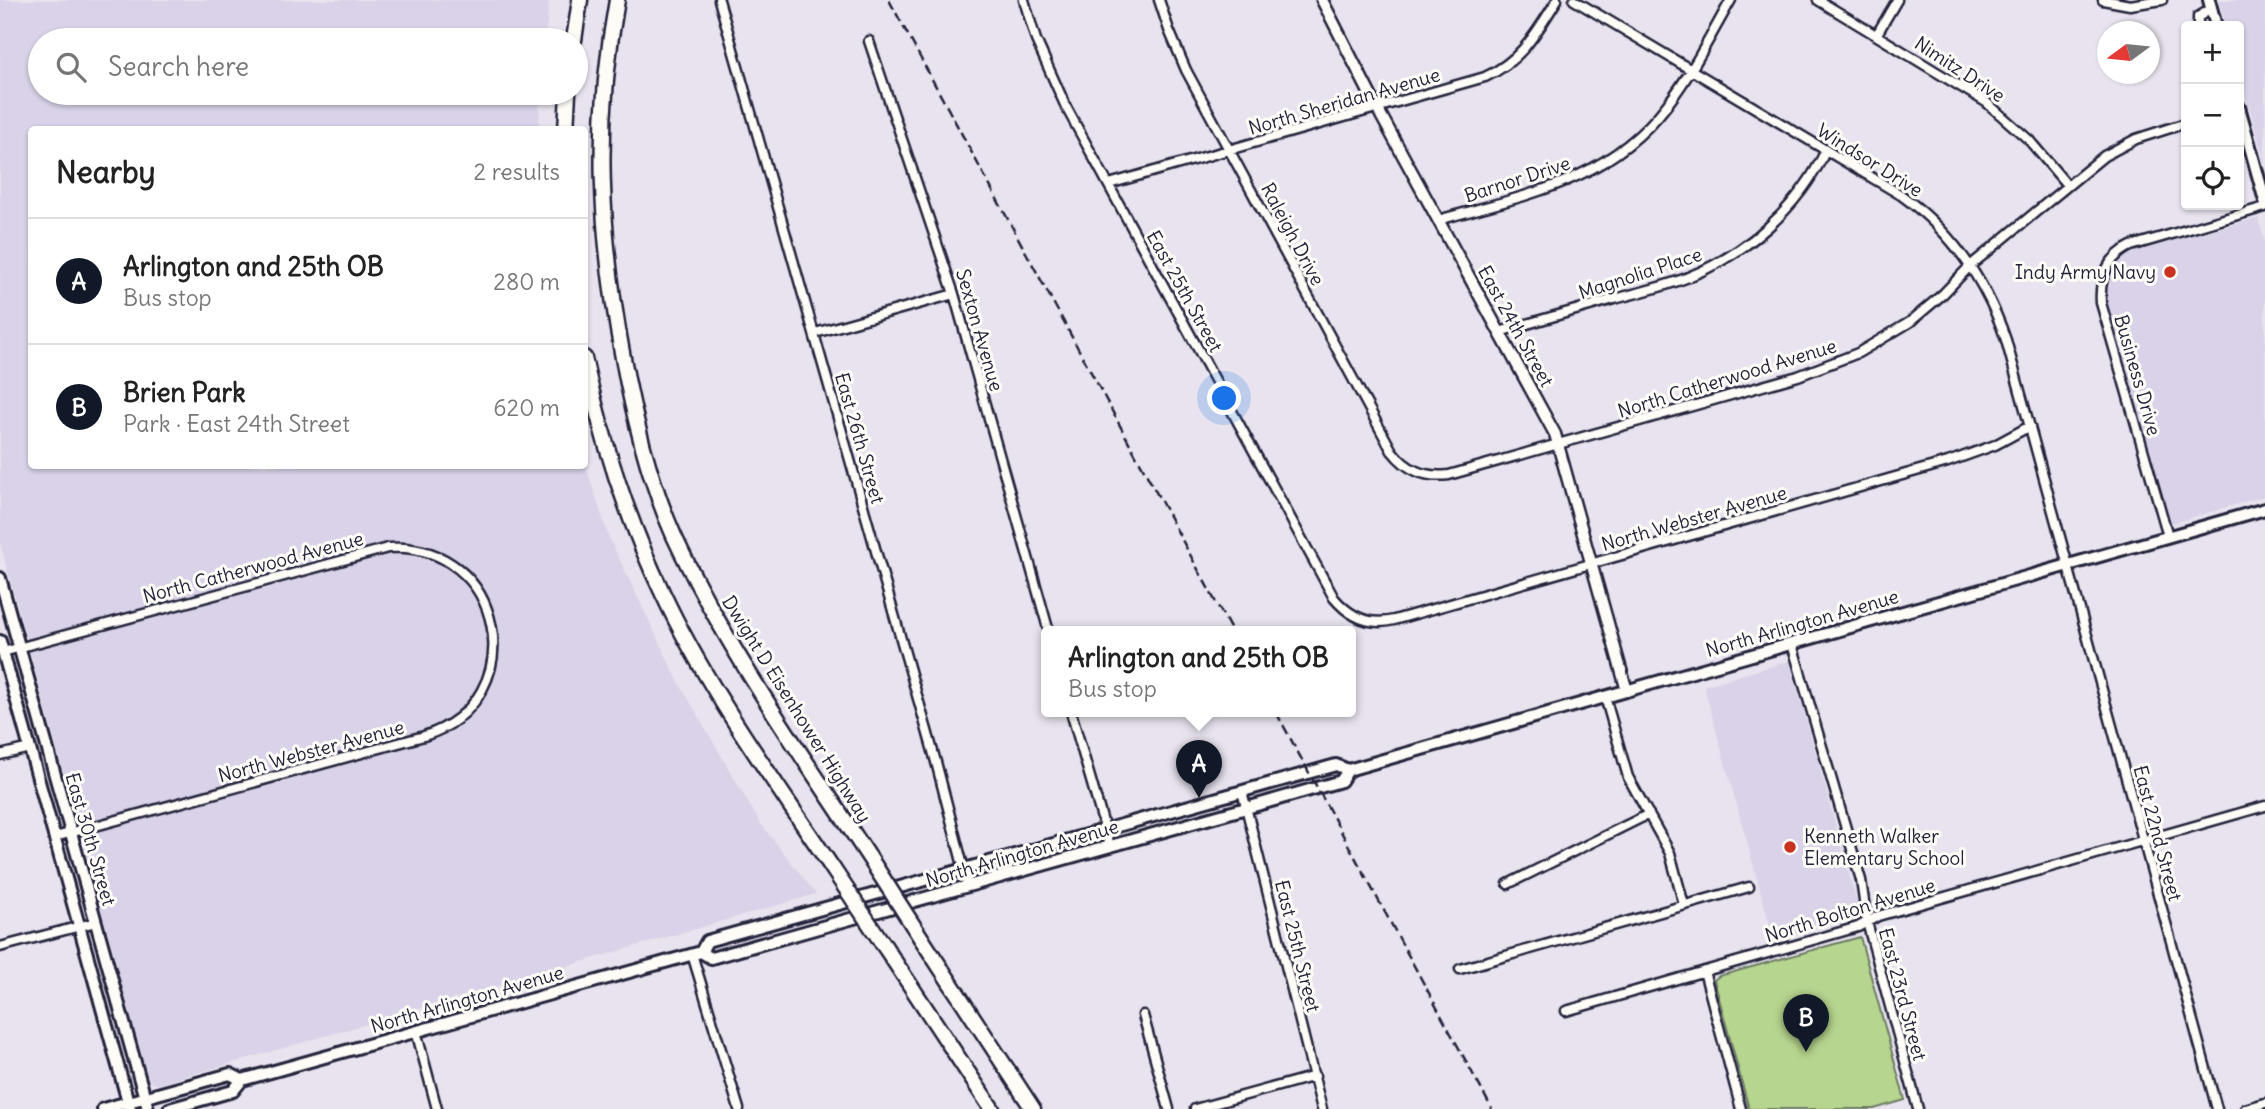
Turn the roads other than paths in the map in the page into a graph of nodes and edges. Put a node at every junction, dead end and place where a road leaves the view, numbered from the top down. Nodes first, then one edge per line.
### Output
1 (580, 0) edge
2 (617, 0) edge
3 (719, 0) edge
4 (1024, 0) edge
5 (1159, 0) edge
6 (1322, 0) edge
7 (1557, 0) edge
8 (1574, 0) edge
9 (1731, 0) edge
10 (1818, 0) edge
11 (1897, 0) edge
12 (2104, 0) edge
13 (2162, 0) edge
14 (2210, 5) edge
15 (2198, 21) edge
16 (575, 28) edge
17 (1877, 34) junction
18 (869, 41) dead end
19 (1690, 69) junction
20 (567, 105) edge
21 (1377, 108) junction
22 (2181, 125) edge
23 (2244, 125) edge
24 (566, 126) edge
25 (1230, 150) junction
26 (1826, 150) junction
27 (1109, 184) junction
28 (2067, 185) junction
29 (2265, 201) edge
30 (2265, 207) edge
31 (1438, 219) junction
32 (1970, 266) junction
33 (954, 294) junction
34 (1499, 332) junction
35 (814, 333) junction
36 (588, 375) edge
37 (2031, 426) junction
38 (1558, 444) junction
39 (1416, 472) joint
40 (2265, 509) edge
41 (2168, 536) junction
42 (1592, 564) junction
43 (2069, 566) junction
44 (0, 578) edge
45 (488, 612) joint
46 (1361, 619) joint
47 (1047, 626) edge
48 (1792, 644) junction
49 (1, 647) edge
50 (19, 647) junction
51 (1627, 691) junction
52 (1605, 697) junction
53 (1072, 717) edge
54 (30, 748) junction
55 (0, 755) edge
56 (1348, 770) junction
57 (1242, 791) junction
58 (2265, 806) edge
59 (1247, 808) junction
60 (1649, 814) junction
61 (1105, 829) junction
62 (71, 832) junction
63 (55, 837) junction
64 (2144, 840) junction
65 (1110, 846) junction
66 (964, 869) junction
67 (1508, 884) dead end
68 (968, 885) junction
69 (1749, 887) dead end
70 (1684, 905) junction
71 (96, 922) junction
72 (1867, 922) junction
73 (79, 926) junction
74 (0, 947) edge
75 (696, 953) junction
76 (1460, 970) dead end
77 (1703, 971) junction
78 (1566, 1011) dead end
79 (1143, 1015) dead end
80 (416, 1031) junction
81 (1315, 1076) junction
82 (242, 1080) junction
83 (145, 1097) junction
84 (2265, 1103) edge
85 (129, 1105) edge
86 (103, 1109) edge
87 (148, 1109) edge
88 (169, 1109) edge
89 (437, 1109) edge
90 (739, 1109) edge
91 (992, 1109) edge
92 (1033, 1109) edge
93 (1169, 1109) edge
94 (1195, 1109) edge
95 (1322, 1109) edge
96 (1741, 1109) edge
97 (1918, 1109) edge
98 (2217, 1109) edge
99 (2245, 1109) edge

1 - 16 highway
2 - 92 highway, Dwight D Eisenhower Highway, bridge
3 - 35 street, East 26th Street
4 - 27 street, East 25th Street
5 - 25 street, Raleigh Drive
6 - 21 street, East 24th Street
7 - 21 street, North Sheridan Avenue
8 - 19 street, Windsor Drive
9 - 19 street, Barnor Drive
10 - 17 street, Nimitz Drive
11 - 17 street
12 - 13 street
14 - 15 street
17 - 28 street, Nimitz Drive
18 - 33 street, Sexton Avenue
19 - 26 street, Windsor Drive
19 - 31 street, Barnor Drive
20 - 24 highway
21 - 25 street, North Sheridan Avenue
21 - 31 street, East 24th Street
22 - 28 street, North Catherwood Avenue
23 - 29 main road
25 - 27 street, North Sheridan Avenue
25 - 39 street, Raleigh Drive
26 - 32 street, Windsor Drive
26 - 34 street, Magnolia Place
27 - 46 street, East 25th Street
28 - 32 street, North Catherwood Avenue
30 - 41 street, Business Drive
31 - 34 street, East 24th Street
32 - 37 street, Windsor Drive
32 - 38 street, North Catherwood Avenue
33 - 35 street
33 - 47 street, Sexton Avenue
34 - 38 street, East 24th Street
35 - 66 street, East 26th Street
36 - 91 highway, bridge
37 - 42 street, North Webster Avenue
37 - 43 street, Windsor Drive
38 - 39 street, North Catherwood Avenue
38 - 42 street, East 24th Street
40 - 41 main road, North Arlington Avenue
41 - 43 main road, North Arlington Avenue
42 - 46 street, North Webster Avenue
42 - 51 street, East 24th Street
43 - 48 main road, North Arlington Avenue
43 - 64 street, East 22nd Street
44 - 50 main road, East 30th Street
45 - 50 street, North Catherwood Avenue
45 - 62 street, North Webster Avenue
48 - 51 main road, North Arlington Avenue
48 - 72 street, East 23rd Street
49 - 50 street, North Catherwood Avenue
49 - 54 main road, East 30th Street
50 - 62 main road, East 30th Street
51 - 52 main road, North Arlington Avenue
52 - 56 main road, North Arlington Avenue
52 - 60 street
53 - 61 street
54 - 55 street
54 - 63 main road, East 30th Street
56 - 57 main road, North Arlington Avenue
56 - 59 main road, North Arlington Avenue
57 - 59 street, East 25th Street
57 - 61 main road, North Arlington Avenue
58 - 64 street, North Bolton Avenue
59 - 65 main road, North Arlington Avenue
59 - 81 street, East 25th Street
60 - 67 street
60 - 70 street
61 - 65 street
61 - 66 main road, North Arlington Avenue
62 - 63 street, North Webster Avenue
62 - 71 main road, East 30th Street
63 - 73 main road, East 30th Street
64 - 72 street, North Bolton Avenue
64 - 98 street, East 22nd Street
65 - 68 main road, North Arlington Avenue
66 - 68 street, East 26th Street
66 - 75 main road, North Arlington Avenue
68 - 75 main road, North Arlington Avenue
69 - 70 street
70 - 76 street
71 - 73 street
71 - 83 main road, East 30th Street
72 - 77 street, North Bolton Avenue
72 - 97 street, East 23rd Street
73 - 74 street
73 - 85 main road, East 30th Street
75 - 80 main road, North Arlington Avenue
75 - 90 street
77 - 78 street, North Bolton Avenue
77 - 96 street
79 - 93 street
80 - 82 main road, North Arlington Avenue
80 - 89 street
81 - 94 street
81 - 95 street, East 25th Street
82 - 83 main road, North Arlington Avenue
82 - 88 main road, North Arlington Avenue
83 - 85 main road, North Arlington Avenue
83 - 87 main road, East 30th Street
84 - 99 street
85 - 86 main road, North Arlington Avenue

